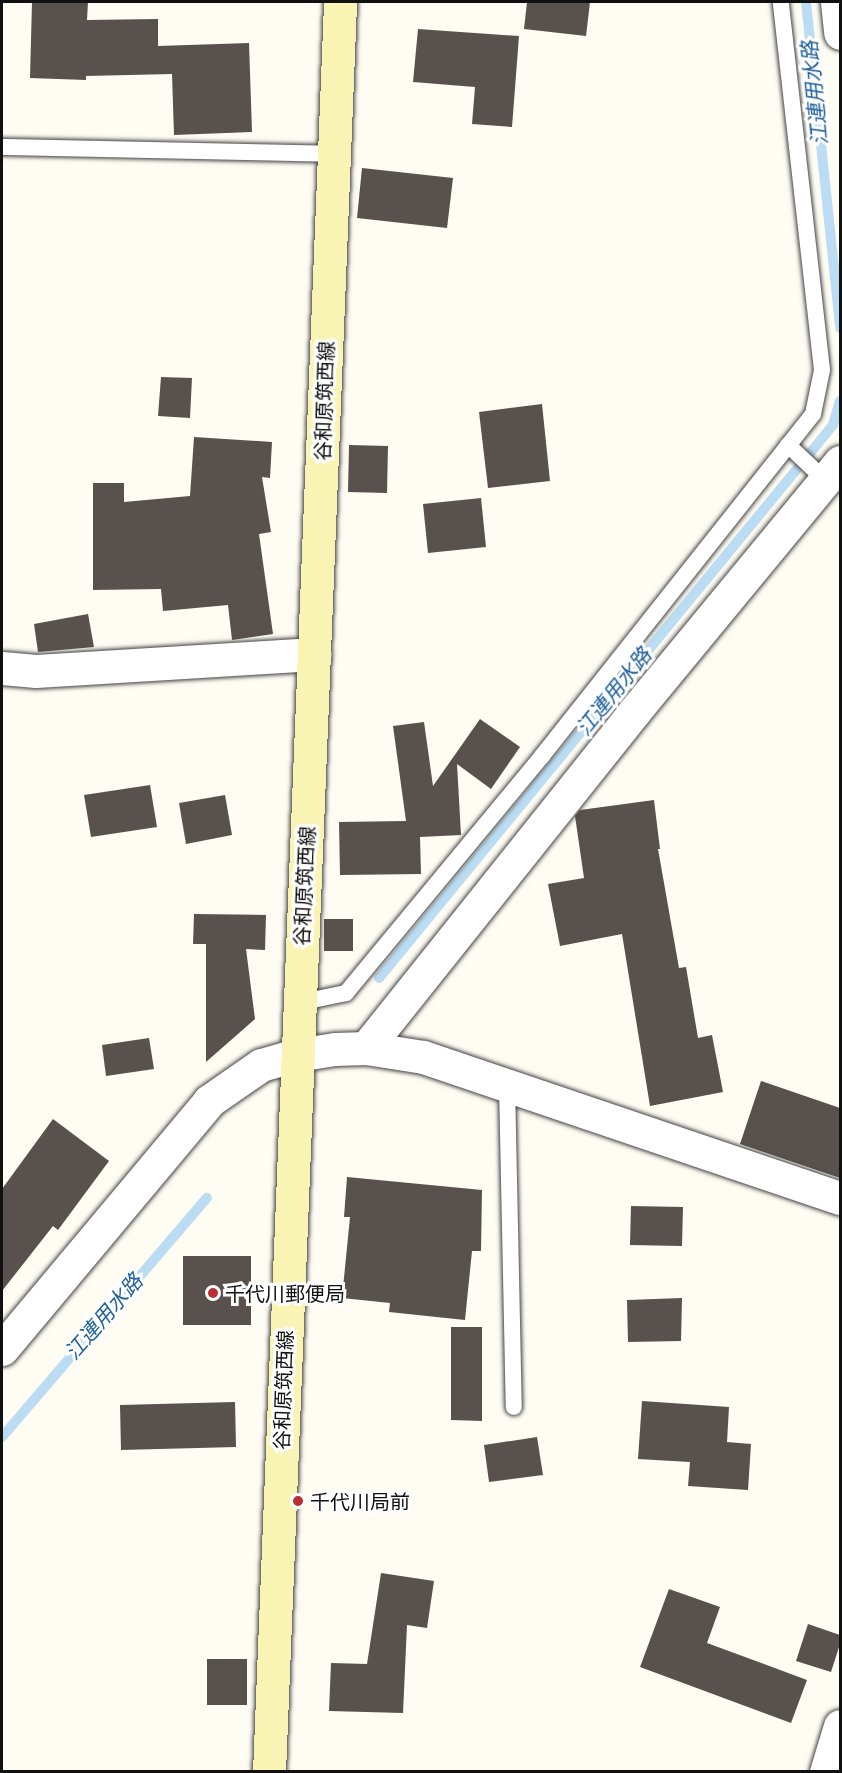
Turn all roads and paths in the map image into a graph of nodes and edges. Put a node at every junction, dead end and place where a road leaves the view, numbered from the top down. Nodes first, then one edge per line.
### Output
1 (340, 2) edge
2 (781, 2) edge
3 (837, 2) edge
4 (840, 33) edge
5 (2, 147) edge
6 (334, 154) junction
7 (789, 446) junction
8 (825, 469) edge
9 (314, 654) junction
10 (2, 668) edge
11 (298, 1003) junction
12 (366, 1048) junction
13 (297, 1055) junction
14 (507, 1084) junction
15 (840, 1198) edge
16 (2, 1349) edge
17 (514, 1407) dead end
18 (840, 1726) edge
19 (269, 1772) edge
20 (826, 1772) edge

1 - 6 main road, 谷和原筑西線
2 - 7 lane
3 - 4 street
5 - 6 lane
6 - 9 main road, 谷和原筑西線
7 - 8 lane
7 - 11 lane
8 - 12 street
9 - 10 street
9 - 11 main road, 谷和原筑西線
11 - 13 main road, 谷和原筑西線
12 - 13 street
12 - 14 street
13 - 16 street
13 - 19 main road, 谷和原筑西線
14 - 15 street
14 - 17 lane
18 - 20 street

